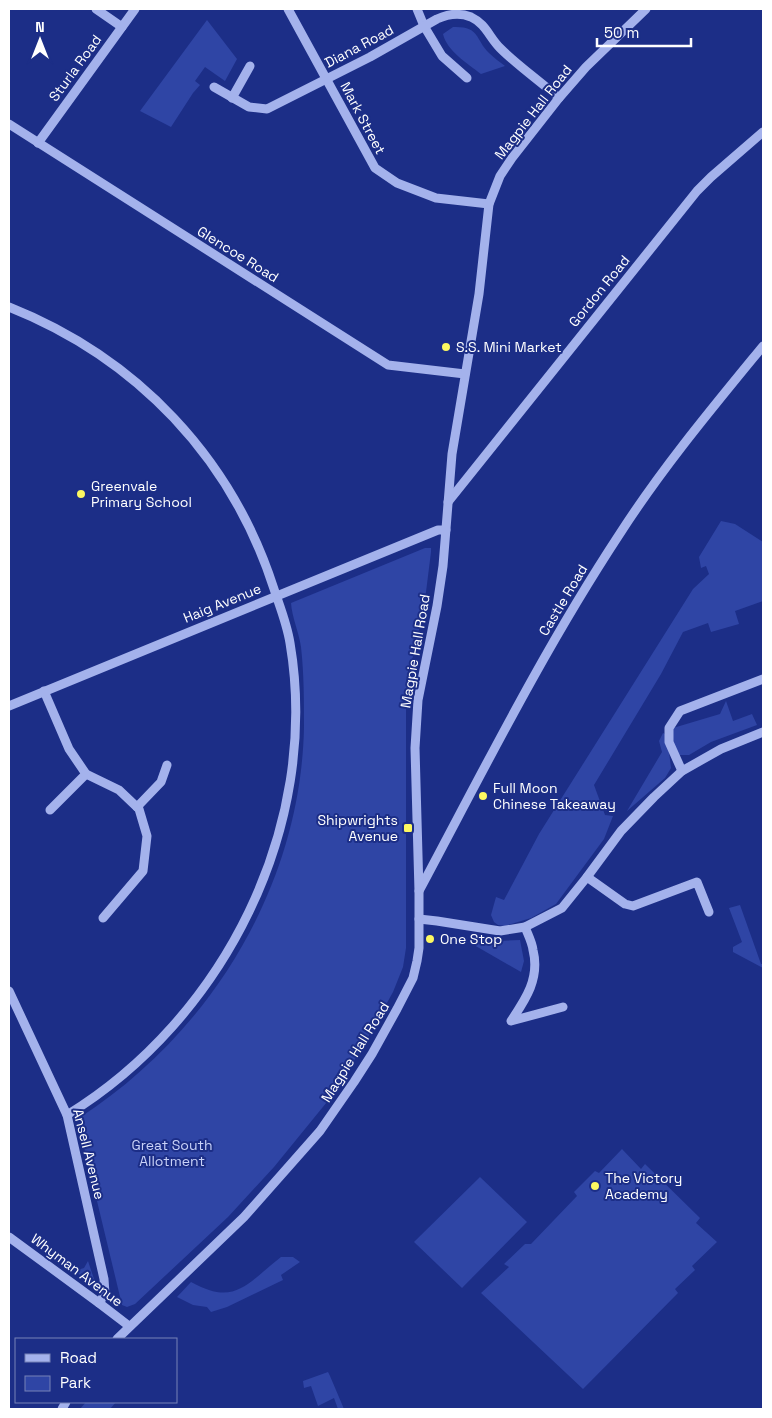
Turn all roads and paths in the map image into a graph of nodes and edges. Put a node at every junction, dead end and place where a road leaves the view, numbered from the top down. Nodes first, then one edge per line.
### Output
1 (96, 9) edge
2 (135, 9) edge
3 (288, 9) edge
4 (417, 9) edge
5 (646, 9) edge
6 (462, 12) edge
7 (424, 26) junction
8 (122, 27) junction
9 (250, 66) dead end
10 (327, 78) junction
11 (468, 78) dead end
12 (214, 88) dead end
13 (232, 98) junction
14 (560, 98) junction
15 (9, 124) edge
16 (763, 132) edge
17 (38, 143) junction
18 (489, 204) junction
19 (9, 308) edge
20 (763, 346) edge
21 (465, 374) junction
22 (448, 502) junction
23 (446, 530) junction
24 (277, 596) junction
25 (763, 679) edge
26 (44, 691) junction
27 (9, 706) edge
28 (763, 732) edge
29 (167, 765) dead end
30 (682, 771) junction
31 (86, 774) junction
32 (137, 807) junction
33 (50, 810) dead end
34 (587, 878) junction
35 (419, 891) junction
36 (709, 912) dead end
37 (103, 918) dead end
38 (419, 919) junction
39 (525, 927) junction
40 (9, 991) edge
41 (564, 1007) dead end
42 (67, 1114) junction
43 (9, 1237) edge
44 (100, 1302) junction
45 (128, 1326) junction
46 (118, 1338) edge

1 - 8 street
2 - 8 street, Sturla Road
3 - 10 street, Mark Street
4 - 7 street
5 - 14 street, Magpie Hall Road
6 - 7 street, Diana Road
6 - 14 street, Diana Road
7 - 10 street, Diana Road
7 - 11 street
8 - 17 street, Sturla Road
9 - 13 street
10 - 13 street, Diana Road
10 - 18 street, Mark Street
12 - 13 street, Diana Road
14 - 18 street, Magpie Hall Road
15 - 17 street, Glencoe Road
16 - 22 street, Gordon Road
17 - 21 street, Glencoe Road
18 - 21 street, Magpie Hall Road
19 - 24 street
20 - 35 street, Castle Road
21 - 22 street, Magpie Hall Road
22 - 23 street, Magpie Hall Road
23 - 24 street, Haig Avenue
23 - 35 street, Magpie Hall Road
24 - 26 street, Haig Avenue
24 - 42 street
25 - 30 street
26 - 27 street, Haig Avenue
26 - 31 street
28 - 30 street
29 - 32 street
30 - 34 street
31 - 32 street
31 - 33 street
32 - 37 street
34 - 36 street
34 - 39 street
35 - 38 street, Magpie Hall Road
38 - 39 street
38 - 45 street, Magpie Hall Road
39 - 41 street
40 - 42 street, Ansell Avenue
42 - 44 street, Ansell Avenue
43 - 44 street, Whyman Avenue
44 - 45 street, Whyman Avenue
45 - 46 street, Magpie Hall Road

